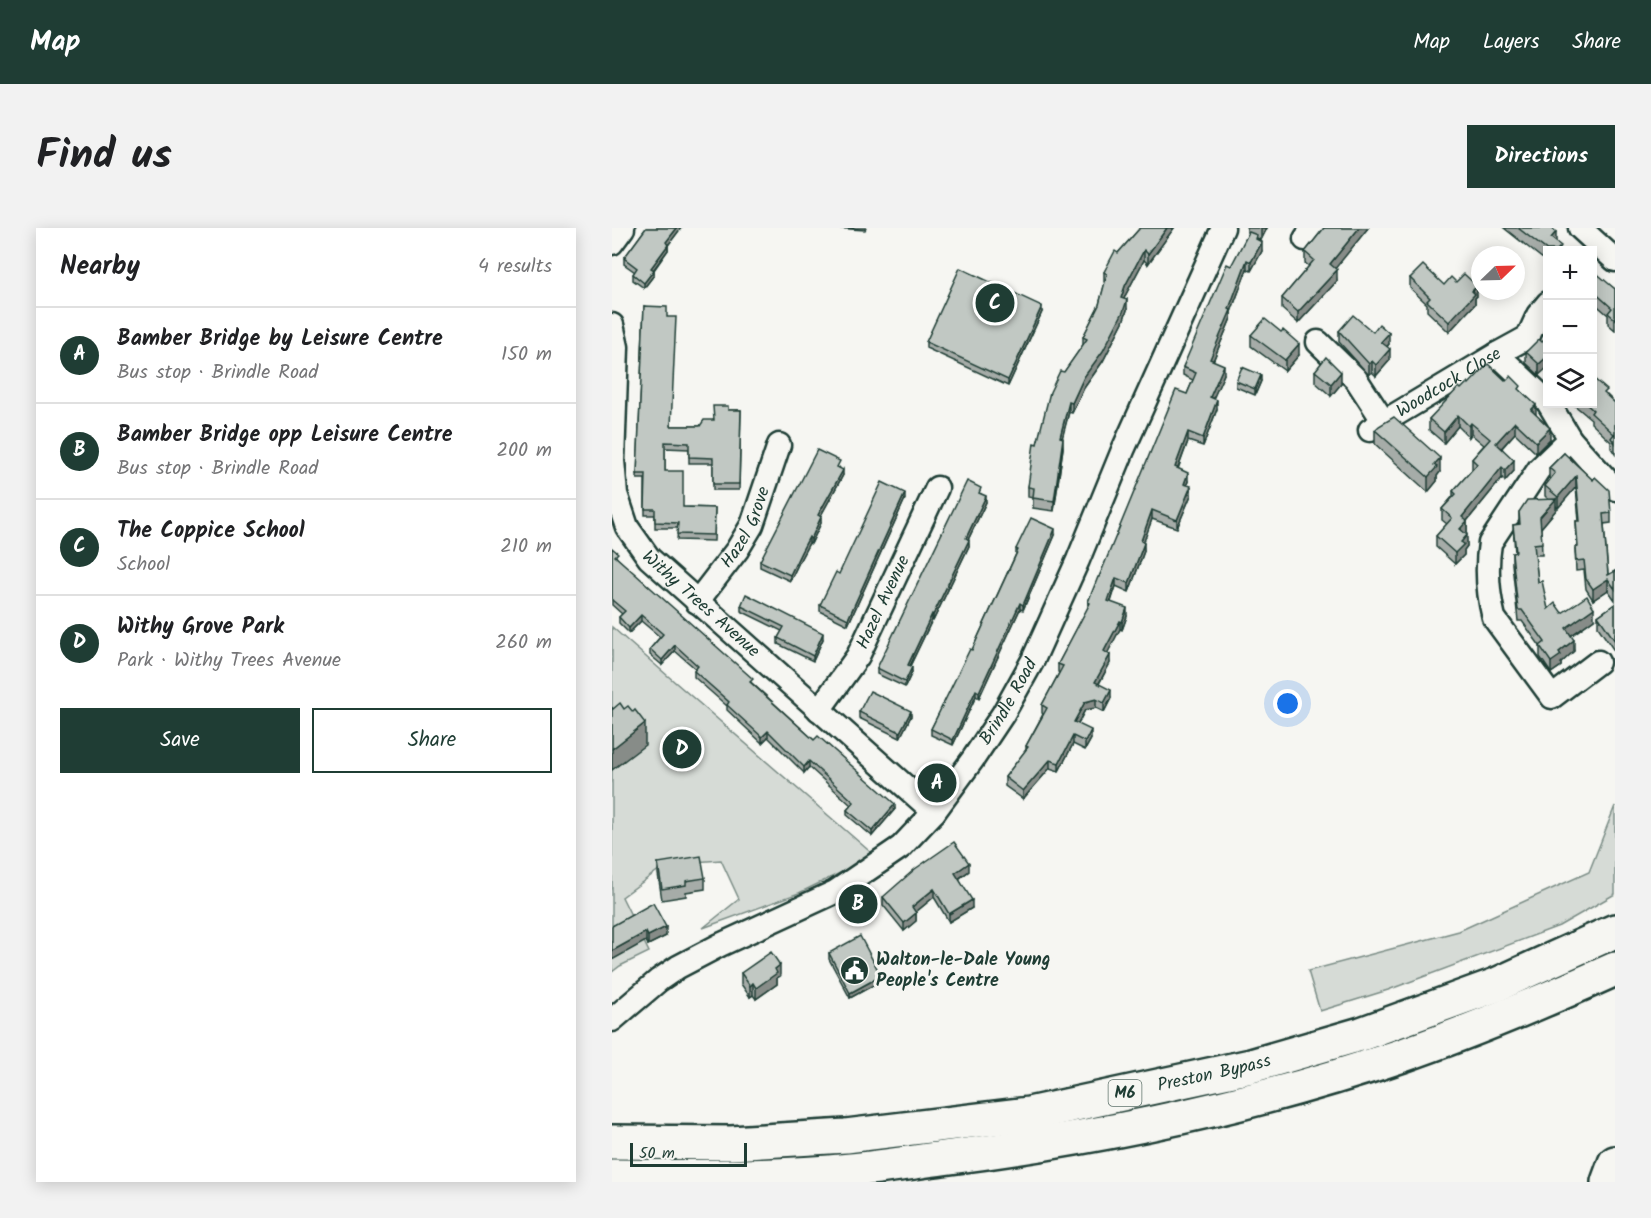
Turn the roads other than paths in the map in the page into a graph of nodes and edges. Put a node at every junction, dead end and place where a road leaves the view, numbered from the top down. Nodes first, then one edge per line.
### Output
1 (623, 228) edge
2 (1223, 228) edge
3 (1595, 237) edge
4 (612, 243) edge
5 (1615, 260) edge
6 (1543, 309) edge
7 (612, 325) edge
8 (1318, 342) dead end
9 (1497, 354) junction
10 (1543, 398) edge
11 (1551, 408) edge
12 (613, 430) edge
13 (1570, 439) junction
14 (780, 445) dead end
15 (937, 488) dead end
16 (1615, 489) edge
17 (697, 602) junction
18 (1598, 662) dead end
19 (819, 710) junction
20 (934, 812) junction
21 (1615, 931) edge
22 (1615, 969) edge
23 (612, 1020) edge
24 (612, 1142) edge
25 (1615, 1163) edge
26 (612, 1176) edge
27 (1608, 1182) edge

1 - 4 street
2 - 20 street, Brindle Road
3 - 5 street
6 - 9 street, Woodcock Close
7 - 12 street, Withy Trees Avenue
8 - 9 street, Woodcock Close
9 - 10 street
11 - 13 street
12 - 17 street, Withy Trees Avenue
13 - 16 street
13 - 18 street
14 - 17 street, Hazel Grove
15 - 19 street, Hazel Avenue
17 - 19 street, Withy Trees Avenue
19 - 20 street, Withy Trees Avenue
20 - 23 street, Brindle Road
21 - 24 highway, Preston Bypass / M6
22 - 26 highway, Preston Bypass / M6
25 - 27 highway

